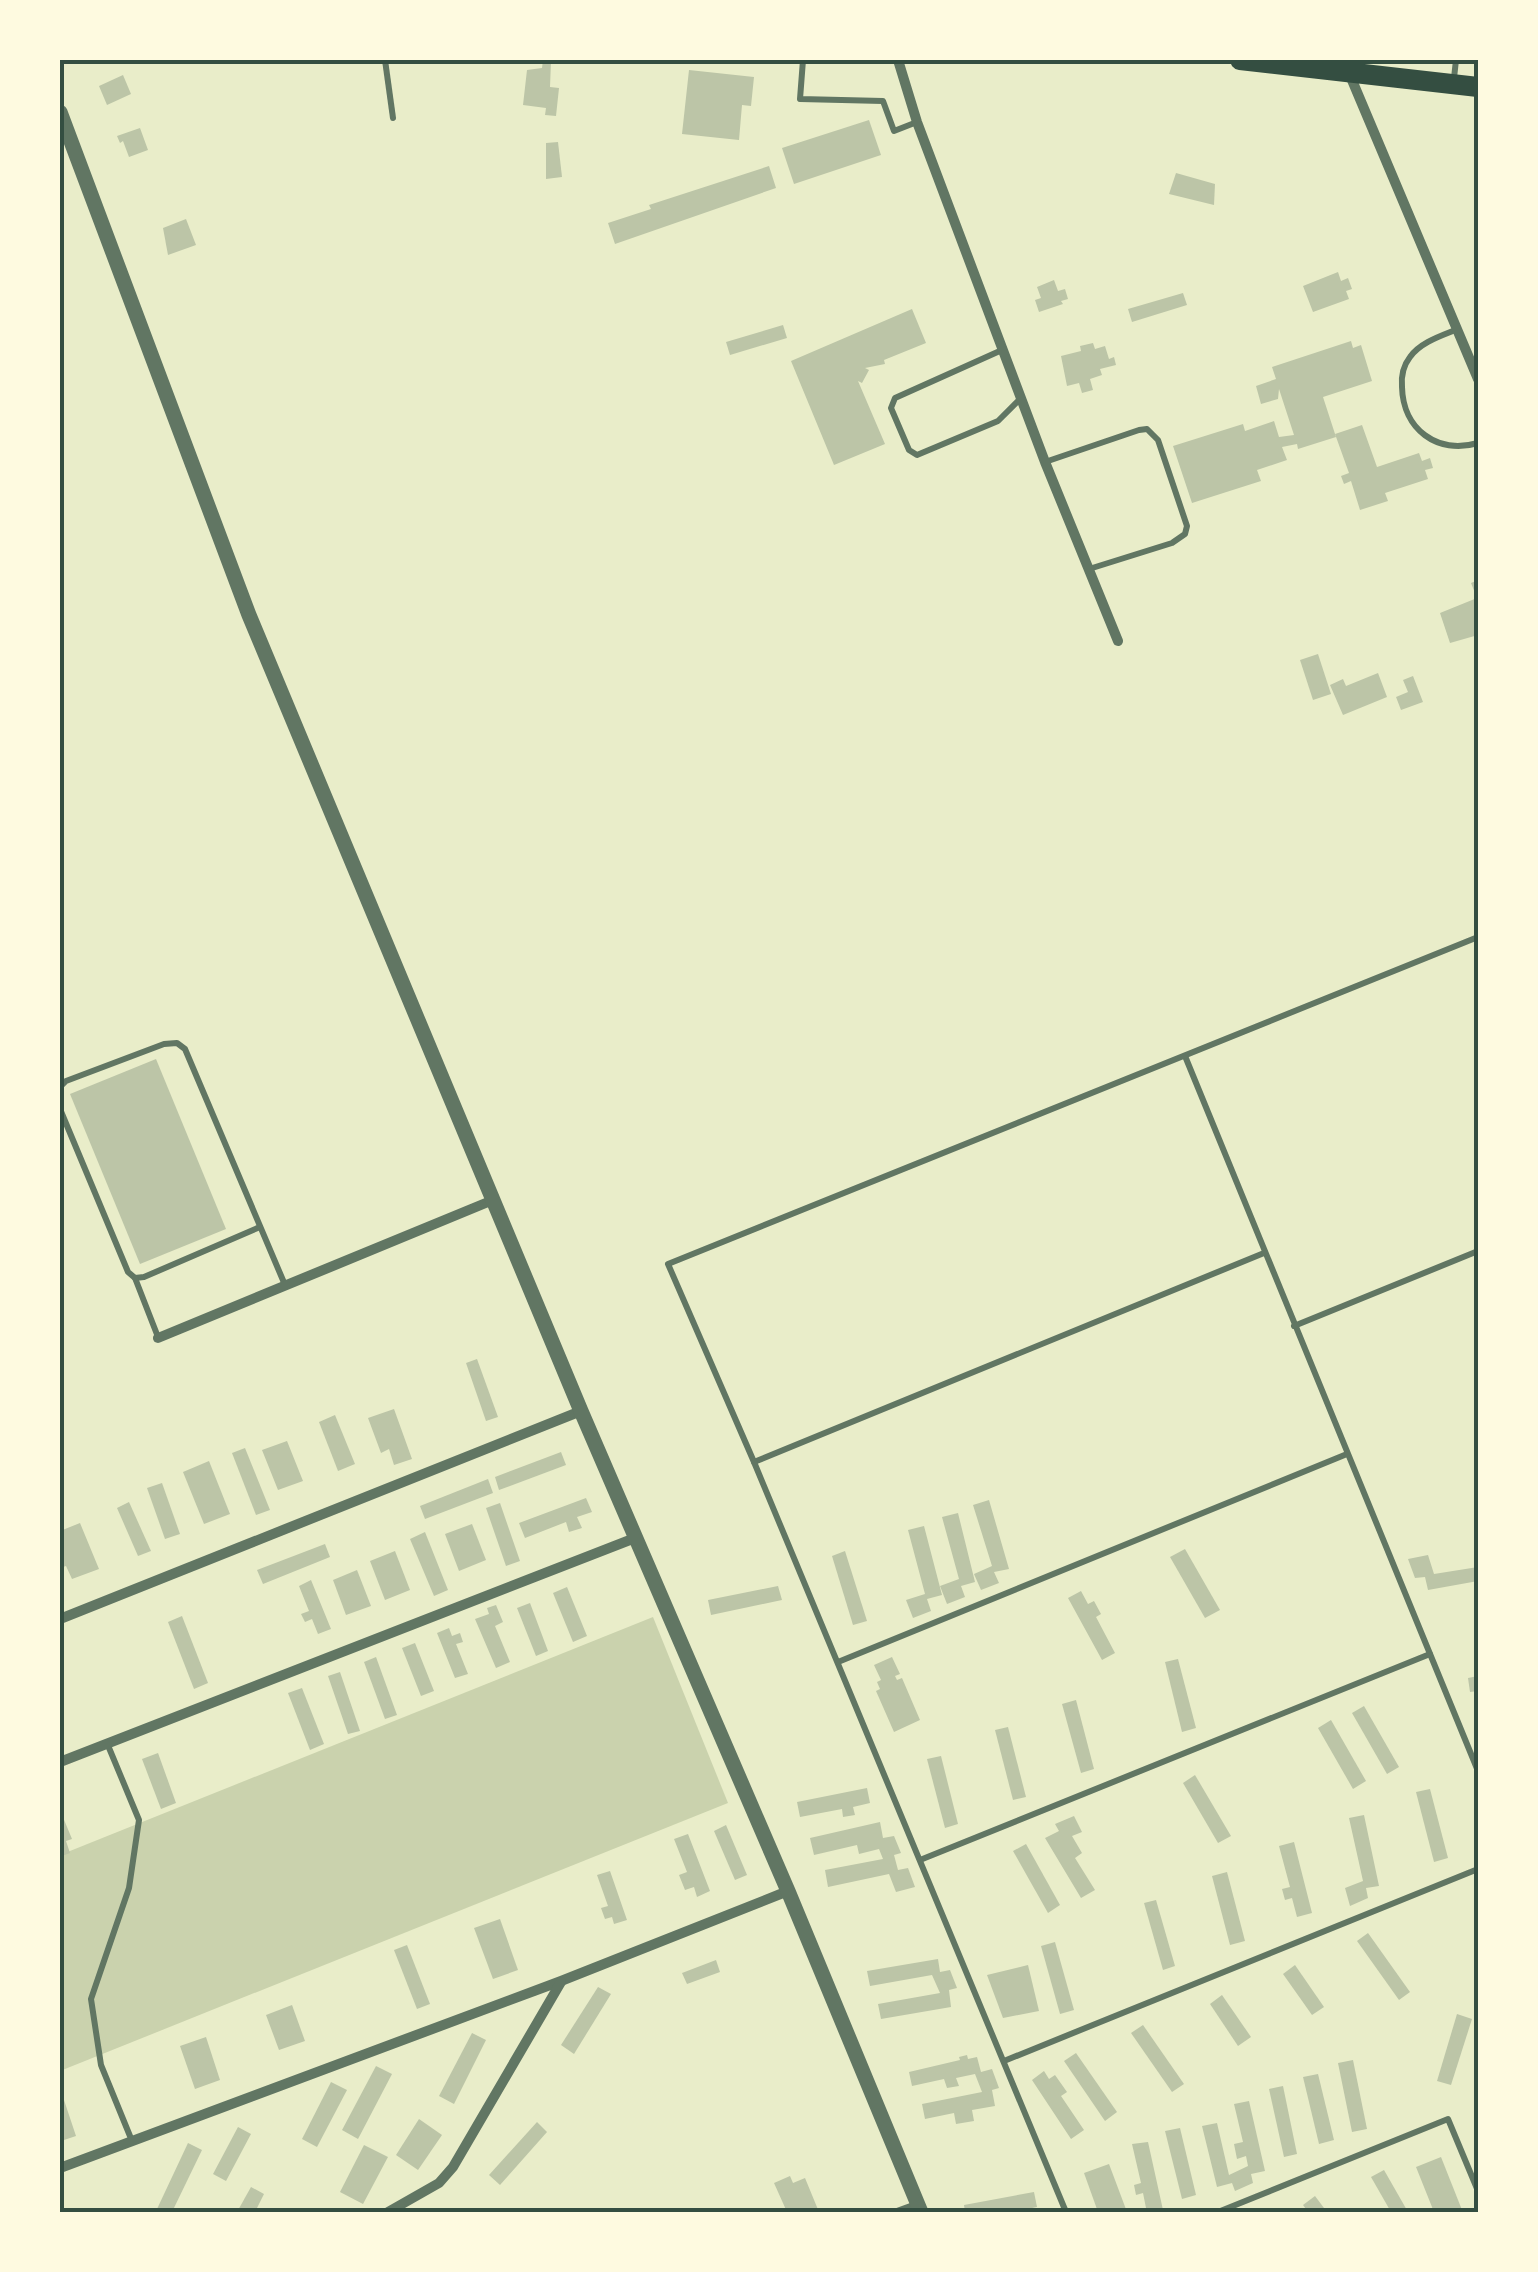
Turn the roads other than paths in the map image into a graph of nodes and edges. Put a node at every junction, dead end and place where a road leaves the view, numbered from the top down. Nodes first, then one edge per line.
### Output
1 (385, 60) edge
2 (803, 60) edge
3 (898, 60) edge
4 (1240, 60) edge
5 (1456, 60) edge
6 (1346, 66) edge
7 (1454, 85) junction
8 (1478, 88) edge
9 (60, 112) edge
10 (393, 118) dead end
11 (917, 122) junction
12 (1458, 329) junction
13 (1003, 349) junction
14 (1478, 379) edge
15 (1021, 398) junction
16 (1478, 442) edge
17 (1045, 462) junction
18 (1087, 569) junction
19 (1118, 640) dead end
20 (1478, 937) edge
21 (1184, 1056) junction
22 (60, 1087) edge
23 (60, 1109) edge
24 (493, 1200) junction
25 (260, 1227) junction
26 (1478, 1252) edge
27 (1264, 1253) junction
28 (135, 1278) junction
29 (285, 1286) junction
30 (1294, 1326) junction
31 (158, 1338) joint
32 (580, 1411) junction
33 (1347, 1454) junction
34 (754, 1462) junction
35 (635, 1538) junction
36 (60, 1619) edge
37 (1430, 1654) junction
38 (838, 1662) junction
39 (107, 1743) junction
40 (60, 1762) edge
41 (1478, 1771) edge
42 (920, 1860) junction
43 (1478, 1869) edge
44 (788, 1891) junction
45 (562, 1981) junction
46 (1004, 2061) junction
47 (132, 2141) junction
48 (60, 2168) edge
49 (1478, 2191) edge
50 (919, 2208) edge
51 (388, 2212) edge
52 (894, 2212) edge
53 (1066, 2212) edge
54 (1218, 2212) edge

1 - 10 lane
2 - 11 lane
3 - 11 street
4 - 6 main road
5 - 7 lane
6 - 7 main road
6 - 12 street
7 - 8 main road
9 - 24 street
11 - 13 street
12 - 14 street
12 - 16 lane
13 - 15 street
13 - 15 lane
15 - 17 street
17 - 18 street
17 - 18 lane
18 - 19 street
20 - 21 lane
21 - 27 lane
21 - 34 lane
22 - 25 lane
23 - 28 lane
24 - 29 street
24 - 32 street
25 - 28 lane
25 - 29 lane
26 - 30 lane
27 - 30 lane
27 - 34 lane
28 - 31 lane
29 - 31 street
30 - 33 lane
32 - 35 street
32 - 36 street
33 - 37 lane
33 - 38 lane
34 - 38 lane
35 - 39 street
35 - 44 street
37 - 41 lane
37 - 42 lane
38 - 42 lane
39 - 40 street
39 - 47 lane
42 - 46 lane
43 - 46 lane
44 - 45 street
44 - 50 street
45 - 47 street
45 - 51 street
46 - 53 lane
47 - 48 street
49 - 54 lane
50 - 52 lane

